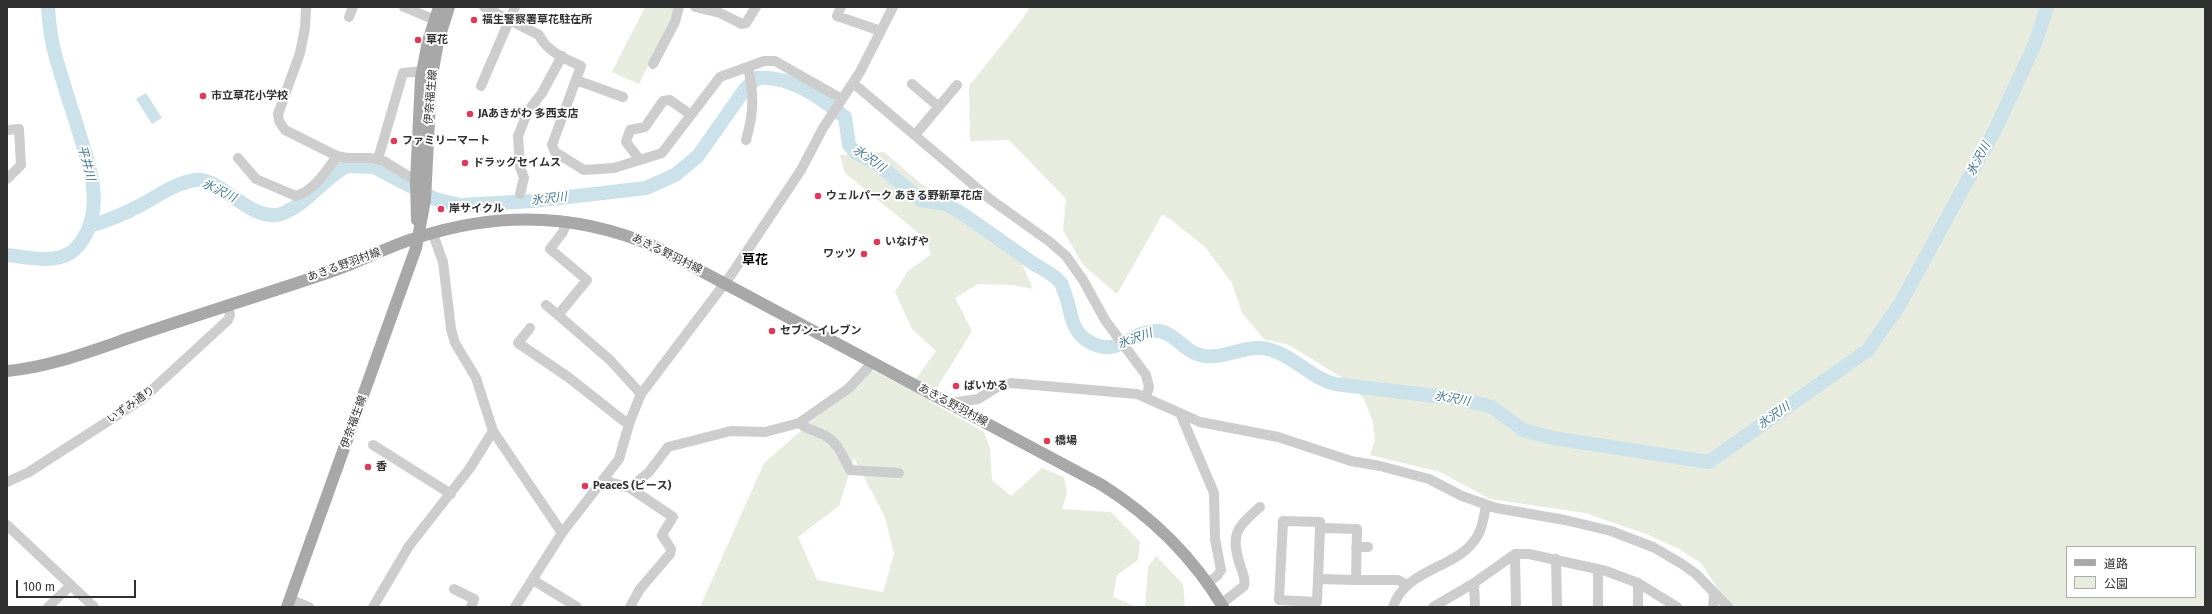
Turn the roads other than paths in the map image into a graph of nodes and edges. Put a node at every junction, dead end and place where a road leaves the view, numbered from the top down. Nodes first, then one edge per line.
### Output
1 (353, 7) edge
2 (404, 7) edge
3 (439, 7) edge
4 (449, 7) edge
5 (484, 7) edge
6 (515, 7) edge
7 (679, 7) edge
8 (695, 7) edge
9 (756, 7) edge
10 (841, 7) edge
11 (893, 7) edge
12 (303, 8) edge
13 (349, 17) dead end
14 (435, 20) junction
15 (509, 22) junction
16 (880, 31) junction
17 (562, 56) junction
18 (653, 64) dead end
19 (422, 71) junction
20 (749, 72) junction
21 (576, 80) junction
22 (853, 83) junction
23 (912, 84) dead end
24 (957, 85) dead end
25 (481, 86) dead end
26 (623, 97) dead end
27 (840, 102) junction
28 (939, 106) junction
29 (690, 115) junction
30 (7, 130) edge
31 (915, 135) junction
32 (746, 140) dead end
33 (337, 156) junction
34 (238, 158) dead end
35 (378, 159) junction
36 (640, 160) junction
37 (7, 179) edge
38 (421, 190) junction
39 (520, 194) dead end
40 (567, 221) junction
41 (433, 234) junction
42 (418, 237) junction
43 (725, 282) junction
44 (228, 304) junction
45 (546, 305) dead end
46 (558, 315) junction
47 (530, 328) dead end
48 (873, 362) junction
49 (7, 371) edge
50 (641, 394) junction
51 (1146, 397) junction
52 (950, 403) junction
53 (1180, 413) junction
54 (799, 422) junction
55 (629, 424) junction
56 (493, 431) junction
57 (373, 445) dead end
58 (899, 473) dead end
59 (603, 480) junction
60 (7, 482) edge
61 (630, 488) junction
62 (451, 494) junction
63 (1486, 505) junction
64 (1260, 508) dead end
65 (7, 525) edge
66 (1320, 528) junction
67 (562, 533) junction
68 (1356, 547) junction
69 (1368, 547) dead end
70 (1515, 554) junction
71 (1556, 559) junction
72 (1598, 569) junction
73 (1318, 579) junction
74 (533, 580) junction
75 (1356, 580) junction
76 (1207, 583) junction
77 (1474, 583) junction
78 (1638, 583) junction
79 (1407, 584) junction
80 (71, 585) junction
81 (454, 589) dead end
82 (1714, 593) junction
83 (289, 603) edge
84 (1222, 605) edge
85 (48, 607) edge
86 (94, 607) edge
87 (309, 607) edge
88 (373, 607) edge
89 (471, 607) edge
90 (515, 607) edge
91 (577, 607) edge
92 (630, 607) edge
93 (1393, 607) edge
94 (1433, 607) edge
95 (1474, 607) edge
96 (1516, 607) edge
97 (1557, 607) edge
98 (1598, 607) edge
99 (1638, 607) edge
100 (1677, 607) edge
101 (1713, 607) edge
102 (1728, 607) edge

1 - 13 street
2 - 14 street
3 - 14 main road, 伊奈福生線
4 - 38 main road, 伊奈福生線
5 - 15 street
6 - 15 street
7 - 18 street
8 - 9 street
10 - 16 street
11 - 16 street
12 - 33 street
14 - 19 main road, 伊奈福生線
15 - 17 street
15 - 25 street
16 - 22 street
17 - 21 street
17 - 39 street
19 - 35 street
19 - 38 main road, 伊奈福生線
20 - 27 street
20 - 29 street
20 - 32 street
21 - 26 street
21 - 36 street
22 - 27 street
22 - 31 street
23 - 28 street
24 - 28 street
27 - 43 street
28 - 31 street
29 - 36 street
29 - 36 street
30 - 37 street
31 - 51 street
33 - 34 street
33 - 35 street
35 - 38 street
38 - 42 main road, 伊奈福生線
40 - 41 main road, あきる野羽村線
40 - 43 main road, あきる野羽村線
40 - 46 street
41 - 42 main road, あきる野羽村線
41 - 56 street
42 - 44 main road, あきる野羽村線
42 - 83 main road, 伊奈福生線
43 - 48 main road, あきる野羽村線
43 - 50 street
44 - 49 main road, あきる野羽村線
44 - 60 street, いずみ通り
45 - 46 street
46 - 50 street
47 - 55 street
48 - 52 main road, あきる野羽村線
48 - 54 street
50 - 55 street
51 - 52 street
51 - 53 street
52 - 76 main road, あきる野羽村線
53 - 63 street
53 - 76 street
54 - 58 street
54 - 61 street
55 - 59 street
56 - 62 street
56 - 67 street
57 - 62 street
59 - 61 street
59 - 67 street
61 - 92 street
62 - 88 street
63 - 79 street
63 - 82 street
64 - 84 street
65 - 80 street
66 - 68 street
66 - 73 street
66 - 73 street
67 - 74 street
68 - 69 street
68 - 75 street
70 - 71 street
70 - 77 street
70 - 96 street
71 - 72 street
71 - 97 street
72 - 78 street
72 - 98 street
73 - 75 street
74 - 90 street
74 - 91 street
75 - 79 street
76 - 84 main road, あきる野羽村線
77 - 94 street
77 - 95 street
78 - 99 street
78 - 100 street
79 - 93 street
80 - 85 street
80 - 86 street
81 - 89 street
82 - 101 street
82 - 102 street
83 - 87 street

